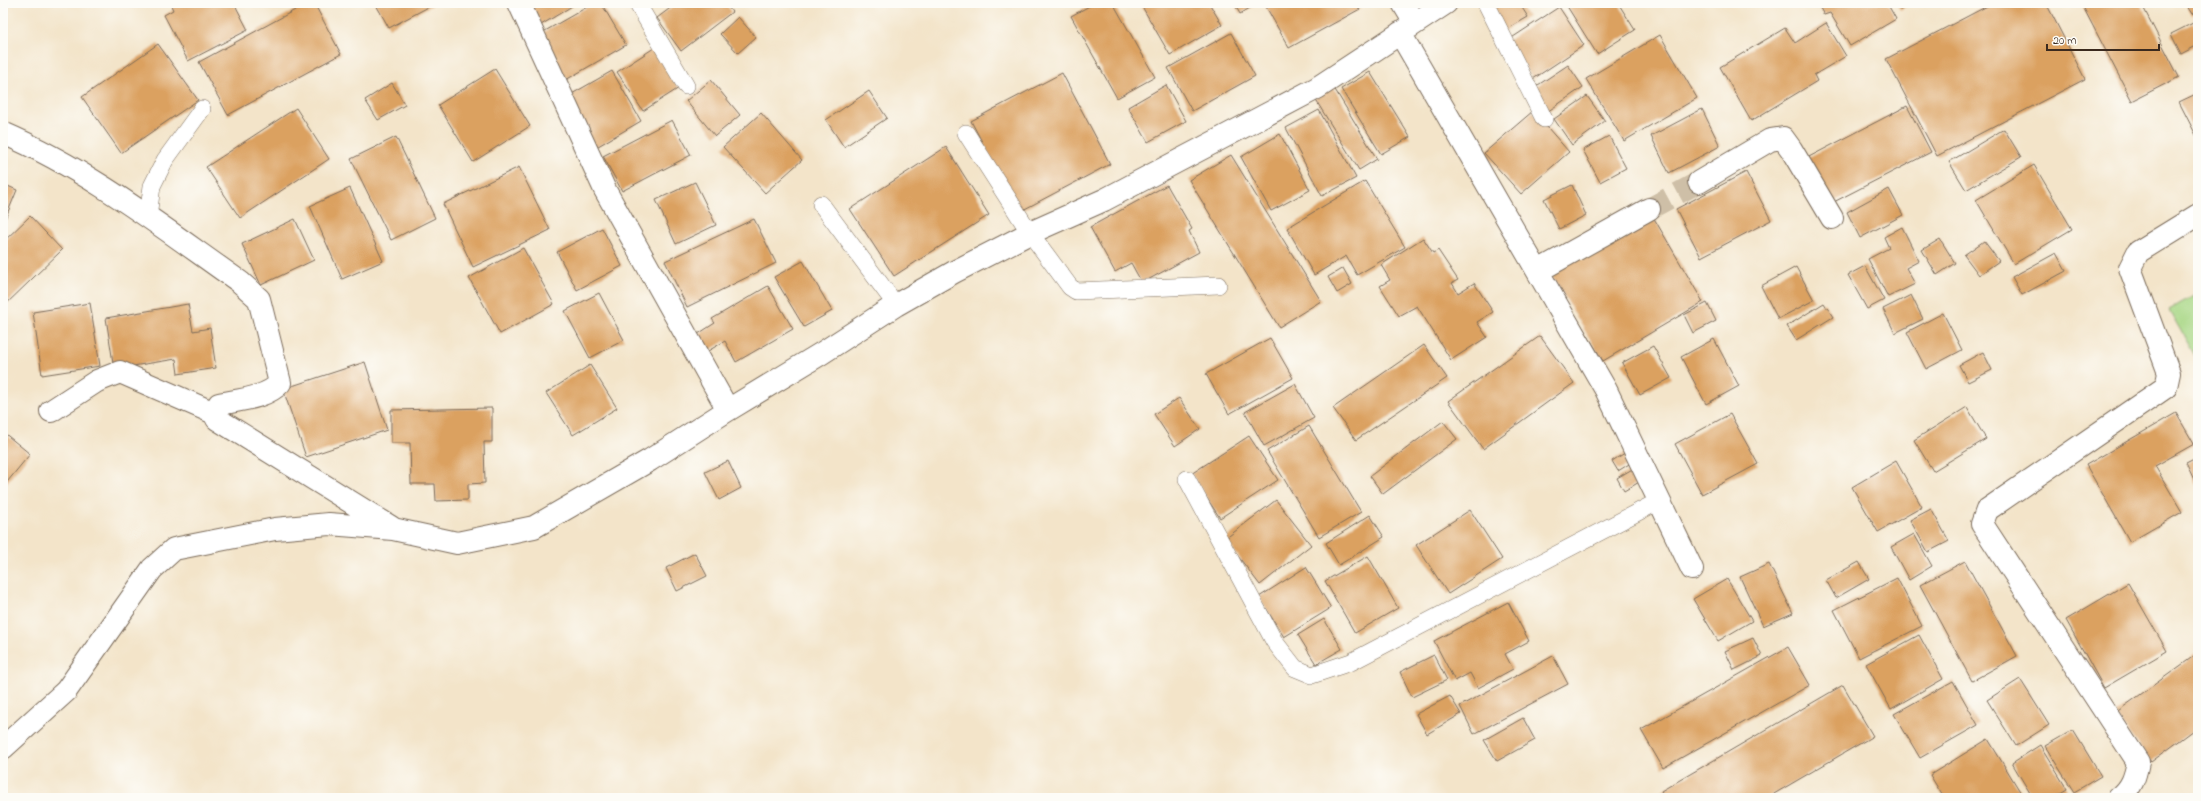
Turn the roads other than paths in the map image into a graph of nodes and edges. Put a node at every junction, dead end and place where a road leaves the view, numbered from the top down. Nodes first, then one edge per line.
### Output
1 (519, 3) edge
2 (637, 3) edge
3 (1403, 3) edge
4 (1446, 3) edge
5 (1486, 3) edge
6 (1407, 28) junction
7 (686, 86) dead end
8 (202, 109) dead end
9 (1544, 119) dead end
10 (3, 133) edge
11 (966, 133) dead end
12 (1699, 182) tunnel mouth
13 (821, 204) dead end
14 (1649, 209) tunnel mouth
15 (2198, 215) edge
16 (148, 217) junction
17 (1832, 218) dead end
18 (1030, 233) junction
19 (1538, 271) junction
20 (1218, 285) dead end
21 (896, 305) junction
22 (51, 410) dead end
23 (728, 410) junction
24 (214, 413) junction
25 (1186, 479) dead end
26 (1660, 501) junction
27 (394, 529) junction
28 (1692, 569) dead end
29 (3, 748) edge
30 (2119, 798) edge

1 - 23 street
2 - 7 lane
3 - 6 street
4 - 6 street
5 - 9 lane
6 - 18 street
6 - 19 street
8 - 16 lane
10 - 16 street
11 - 18 lane
12 - 17 street
13 - 21 lane
14 - 19 street
15 - 30 street
16 - 24 street
18 - 20 lane
18 - 21 street
19 - 26 street
21 - 23 street
22 - 24 street
23 - 27 street
24 - 27 street
25 - 26 lane
26 - 28 street
27 - 29 street

